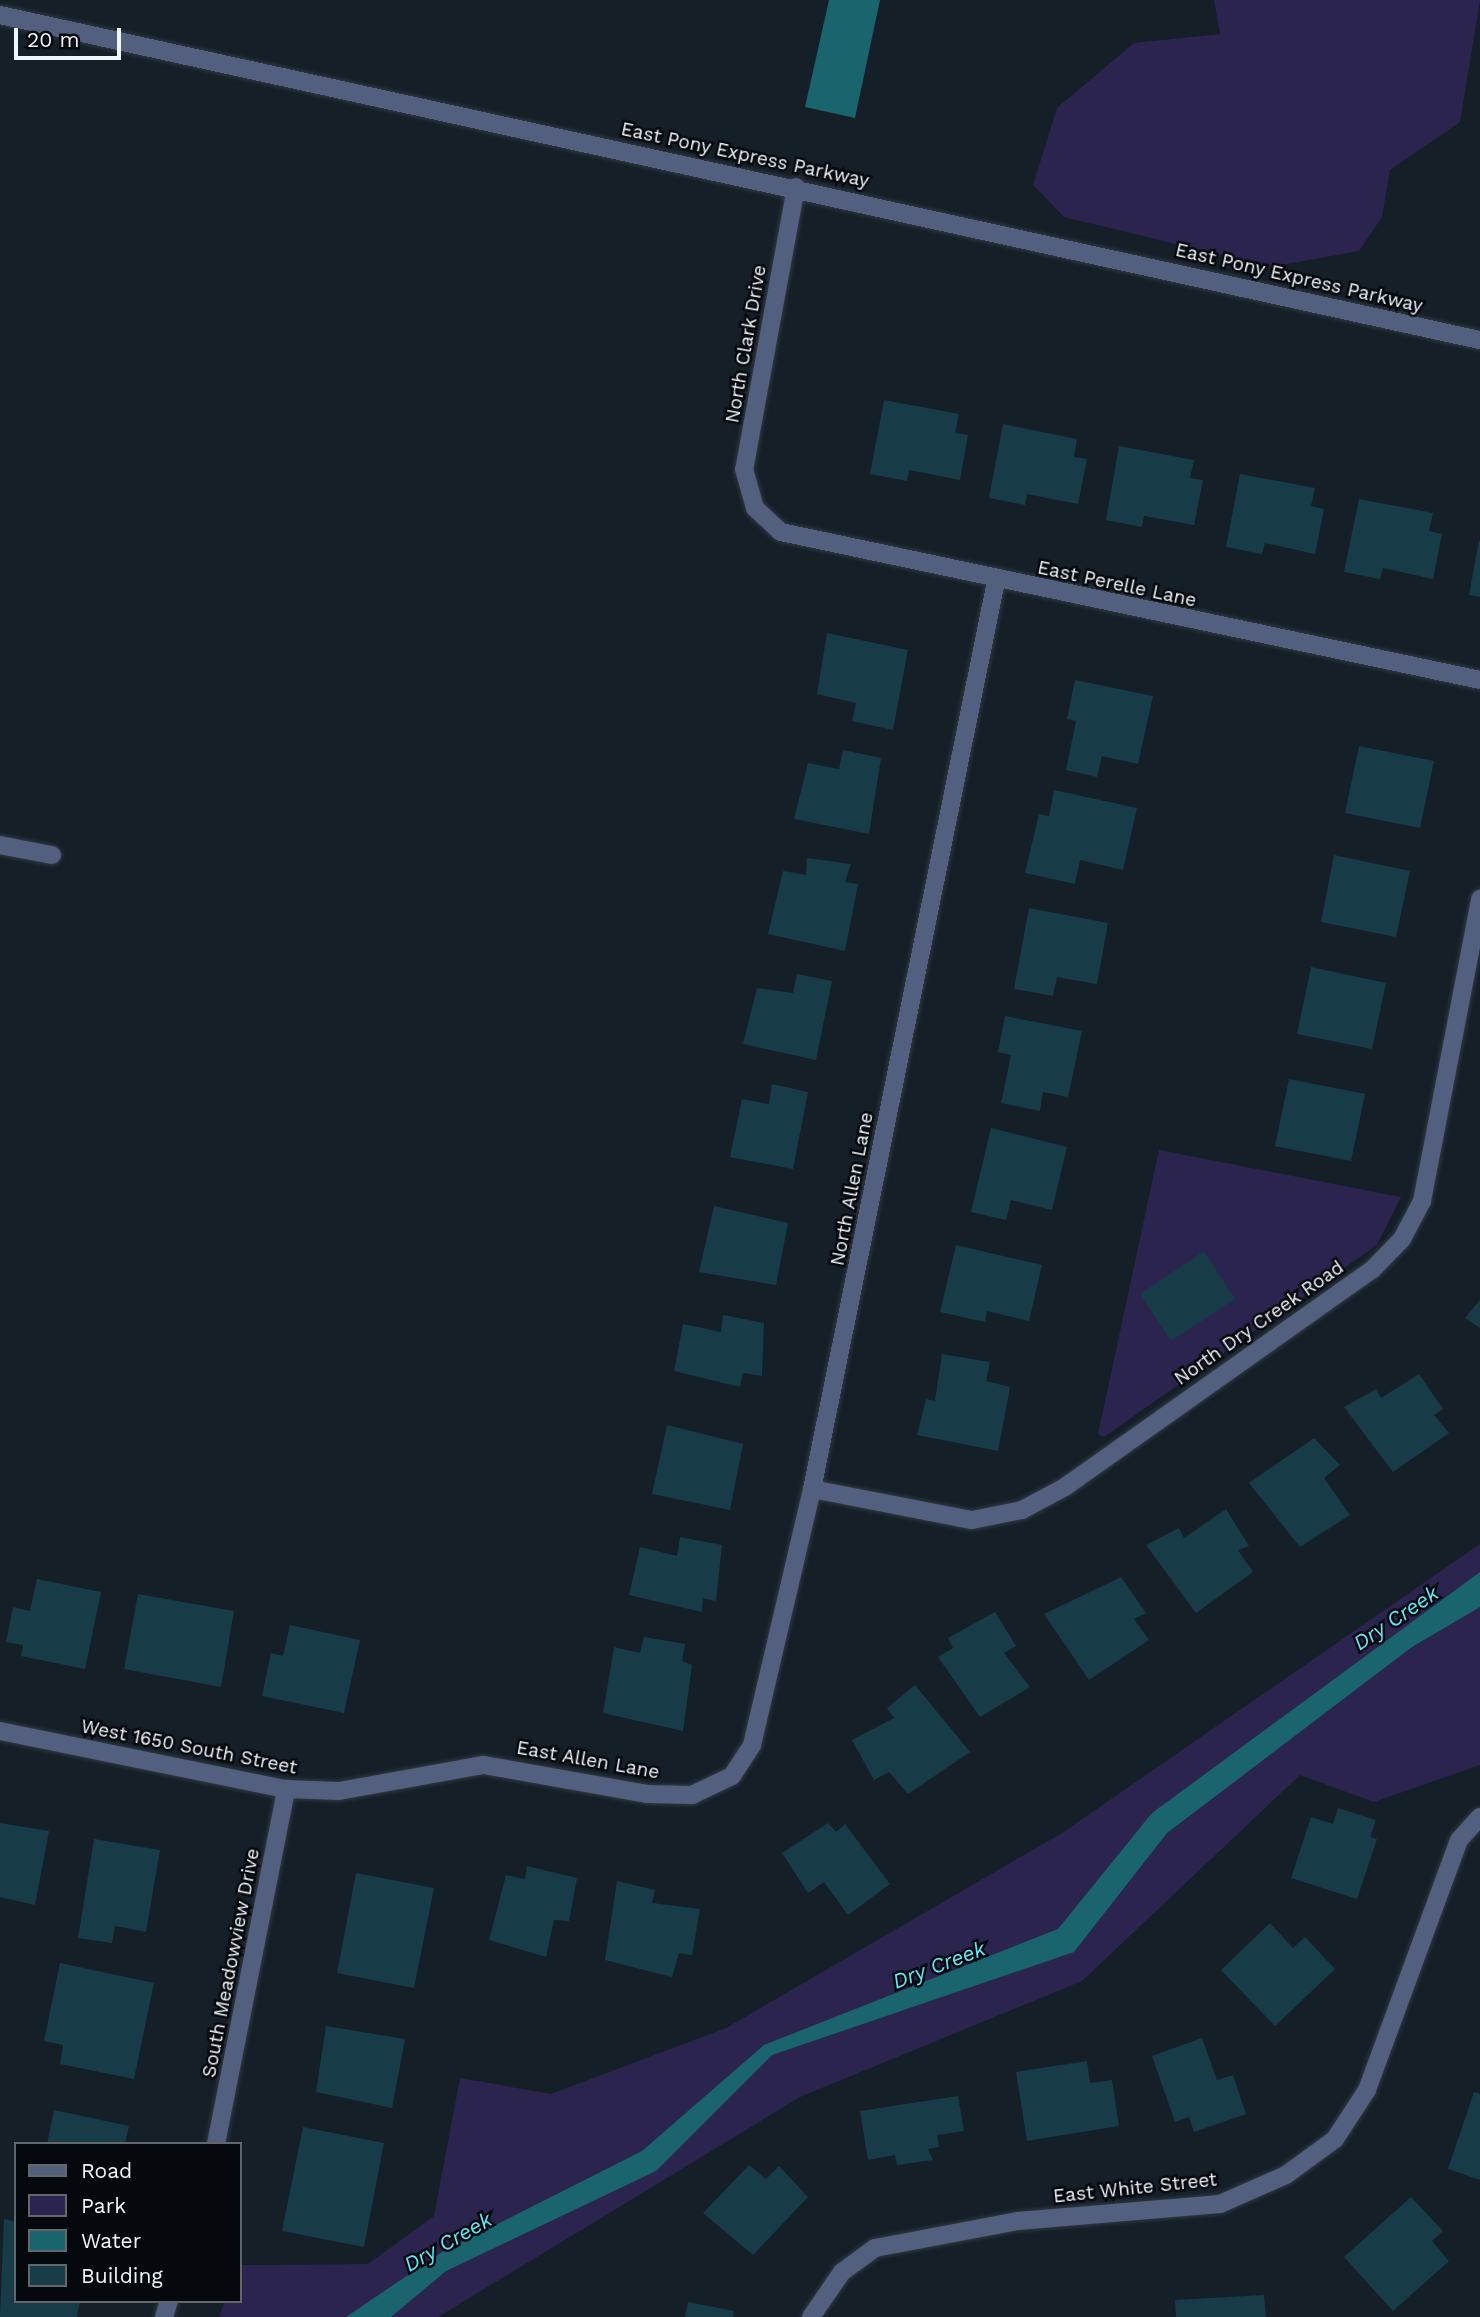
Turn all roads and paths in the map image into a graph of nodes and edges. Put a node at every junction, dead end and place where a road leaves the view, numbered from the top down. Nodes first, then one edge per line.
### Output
1 (0, 15) edge
2 (796, 187) junction
3 (1480, 340) edge
4 (755, 508) joint
5 (996, 581) junction
6 (1480, 680) edge
7 (0, 845) edge
8 (52, 855) dead end
9 (1480, 900) edge
10 (812, 1489) junction
11 (0, 1731) edge
12 (496, 1766) joint
13 (713, 1788) joint
14 (286, 1789) junction
15 (1480, 1817) edge
16 (216, 2142) edge
17 (811, 2317) edge

1 - 2 street, East Pony Express Parkway
2 - 3 street, East Pony Express Parkway
2 - 4 street, North Clark Drive
4 - 5 street, East Perelle Lane
5 - 6 street, East Perelle Lane
5 - 10 street, North Allen Lane
7 - 8 street
9 - 10 street, North Dry Creek Road
10 - 13 street, North Allen Lane
11 - 14 street, West 1650 South Street
12 - 13 street, East Allen Lane
12 - 14 street, West 1650 South Street
14 - 16 street, South Meadowview Drive
15 - 17 street, East White Street

